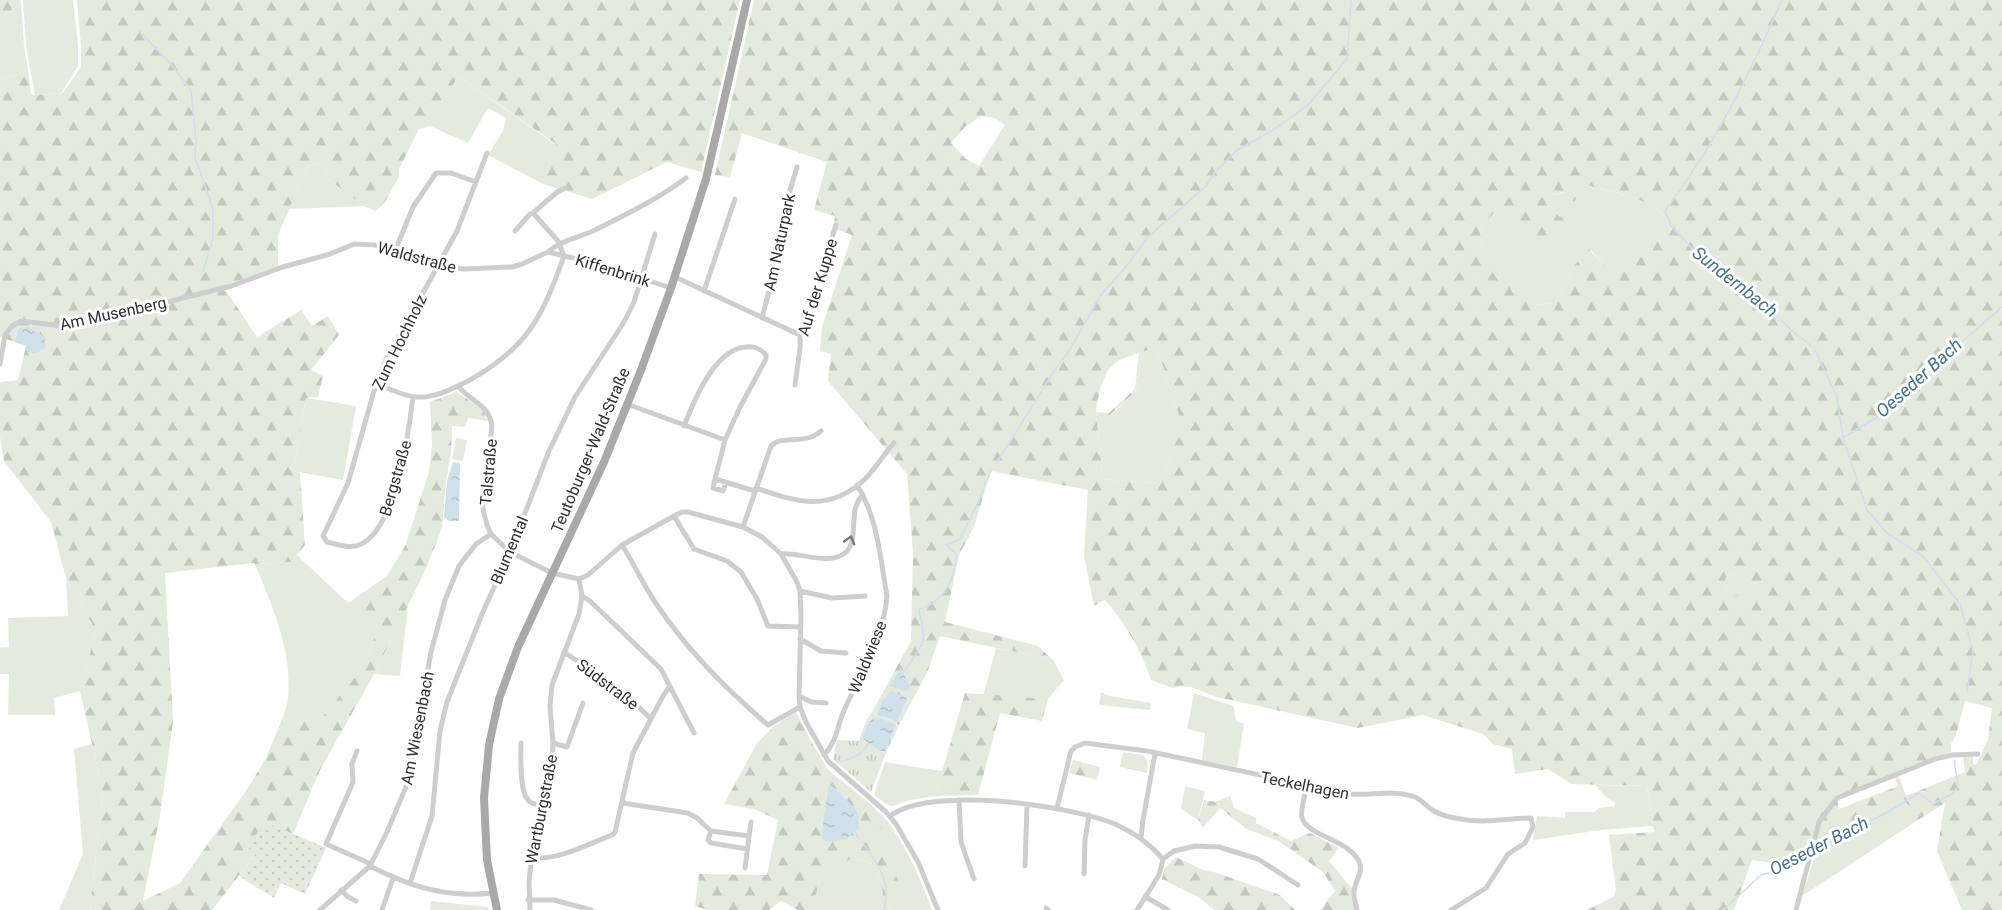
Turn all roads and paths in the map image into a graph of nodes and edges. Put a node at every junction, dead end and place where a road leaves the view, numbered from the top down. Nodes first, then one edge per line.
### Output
1 (747, 0) edge
2 (487, 153) dead end
3 (797, 167) dead end
4 (686, 178) dead end
5 (476, 182) junction
6 (565, 188) dead end
7 (735, 199) dead end
8 (533, 213) junction
9 (836, 225) dead end
10 (514, 231) dead end
11 (655, 234) dead end
12 (559, 242) junction
13 (395, 250) junction
14 (548, 252) junction
15 (564, 256) junction
16 (438, 264) junction
17 (675, 277) junction
18 (642, 279) junction
19 (671, 288) junction
20 (704, 291) junction
21 (184, 298) joint
22 (762, 318) junction
23 (800, 335) junction
24 (0, 364) edge
25 (376, 384) junction
26 (795, 385) dead end
27 (458, 386) junction
28 (413, 397) junction
29 (627, 404) junction
30 (684, 426) junction
31 (821, 431) dead end
32 (725, 440) junction
33 (894, 442) dead end
34 (715, 479) junction
35 (726, 482) junction
36 (857, 485) junction
37 (756, 489) junction
38 (863, 495) junction
39 (674, 516) junction
40 (743, 527) junction
41 (491, 534) junction
42 (323, 536) joint
43 (622, 546) junction
44 (510, 552) junction
45 (781, 554) junction
46 (552, 573) junction
47 (579, 579) junction
48 (800, 591) junction
49 (582, 596) junction
50 (865, 596) dead end
51 (800, 627) junction
52 (801, 639) junction
53 (564, 652) junction
54 (846, 653) dead end
55 (670, 687) junction
56 (799, 696) junction
57 (583, 703) dead end
58 (826, 703) dead end
59 (800, 707) junction
60 (651, 718) junction
61 (694, 733) dead end
62 (521, 743) dead end
63 (553, 743) junction
64 (357, 751) dead end
65 (1155, 754) junction
66 (1978, 754) dead end
67 (824, 755) junction
68 (1307, 786) junction
69 (959, 801) junction
70 (1027, 804) junction
71 (541, 806) junction
72 (621, 806) junction
73 (1057, 808) junction
74 (1089, 815) junction
75 (890, 816) junction
76 (752, 822) dead end
77 (711, 831) junction
78 (749, 836) junction
79 (1141, 838) junction
80 (747, 849) junction
81 (531, 858) junction
82 (1163, 859) junction
83 (371, 865) junction
84 (1025, 866) dead end
85 (745, 868) dead end
86 (1084, 874) dead end
87 (393, 878) junction
88 (974, 879) dead end
89 (410, 883) junction
90 (1298, 885) dead end
91 (341, 890) junction
92 (493, 893) junction
93 (1146, 897) junction
94 (528, 900) junction
95 (356, 902) dead end
96 (320, 910) edge
97 (382, 910) edge
98 (497, 910) edge
99 (530, 910) edge
100 (591, 910) edge
101 (938, 910) edge
102 (1137, 910) edge
103 (1168, 910) edge
104 (1357, 910) edge
105 (1450, 910) edge
106 (1796, 910) edge

1 - 17 main road, Teutoburger-Wald-Straße
2 - 5 street, Zum Hochholz
3 - 22 street, Am Naturpark
4 - 12 street, Waldstraße
5 - 13 street
5 - 16 street, Zum Hochholz
6 - 8 street
7 - 20 street
8 - 10 street
8 - 12 street
9 - 23 street, Auf der Kuppe
11 - 18 street, Blumental
12 - 14 street, Waldstraße
12 - 15 street
13 - 16 street, Waldstraße
13 - 21 street, Waldstraße
14 - 15 street
14 - 16 street, Waldstraße
15 - 18 street, Kiffenbrink
15 - 27 street, Kiffenbrink
16 - 25 street, Zum Hochholz
17 - 19 main road, Teutoburger-Wald-Straße
17 - 20 street
18 - 19 street, Kiffenbrink
18 - 44 street, Blumental
19 - 29 main road, Teutoburger-Wald-Straße
20 - 22 street
21 - 24 street, Am Musenberg
22 - 23 street
23 - 26 street, Auf der Kuppe
25 - 28 street, Kiffenbrink
25 - 42 street, Zum Hochholz
27 - 28 street, Kiffenbrink
27 - 41 street, Talstraße
28 - 42 street, Bergstraße
29 - 30 street
29 - 46 main road, Teutoburger-Wald-Straße
30 - 32 street
30 - 32 street
31 - 37 street
32 - 34 street
33 - 36 street
34 - 35 street
34 - 35 street
35 - 37 street
36 - 37 street
36 - 38 street, Waldwiese
37 - 40 street
45 -> 38 street
38 - 67 street, Waldwiese
39 - 40 street
39 - 43 street
39 - 51 street
40 - 45 street
41 - 44 street
41 - 83 street, Am Wiesenbach
43 - 47 street
43 - 59 street
44 - 46 street
44 - 89 street, Blumental
45 - 48 street
46 - 47 street
46 - 92 main road, Teutoburger-Wald-Straße
47 - 49 street, Wartburgstraße
48 - 50 street
48 - 51 street
49 - 53 street, Wartburgstraße
49 - 55 street
51 - 52 street
52 - 54 street
52 - 56 street
53 - 60 street, Südstraße
53 - 63 street, Wartburgstraße
55 - 60 street
55 - 61 street
56 - 58 street
56 - 59 street
57 - 63 street, Wartburgstraße
59 - 67 street
60 - 72 street
62 - 71 street
63 - 71 street, Wartburgstraße
64 - 83 street
65 - 68 street, Teckelhagen
65 - 73 street, Teckelhagen
65 - 79 street
66 - 106 street
67 - 75 street
68 - 104 street
68 - 105 street, Teckelhagen
69 - 70 street
69 - 75 street
69 - 88 street
70 - 73 street
70 - 84 street
71 - 81 street, Wartburgstraße
72 - 77 street
72 - 81 street
73 - 74 street
74 - 79 street
74 - 86 street
75 - 101 street
76 - 78 street
77 - 78 street
77 - 80 street
78 - 80 street
79 - 82 street
80 - 85 street
81 - 94 street, Wartburgstraße
82 - 90 street
82 - 93 street
83 - 87 street
83 - 91 street, Am Wiesenbach
87 - 89 street
87 - 97 street
89 - 92 street
91 - 95 street
91 - 96 street, Am Wiesenbach
92 - 98 main road, Teutoburger-Wald-Straße
93 - 102 street
93 - 103 street
94 - 99 street, Wartburgstraße
94 - 100 street

